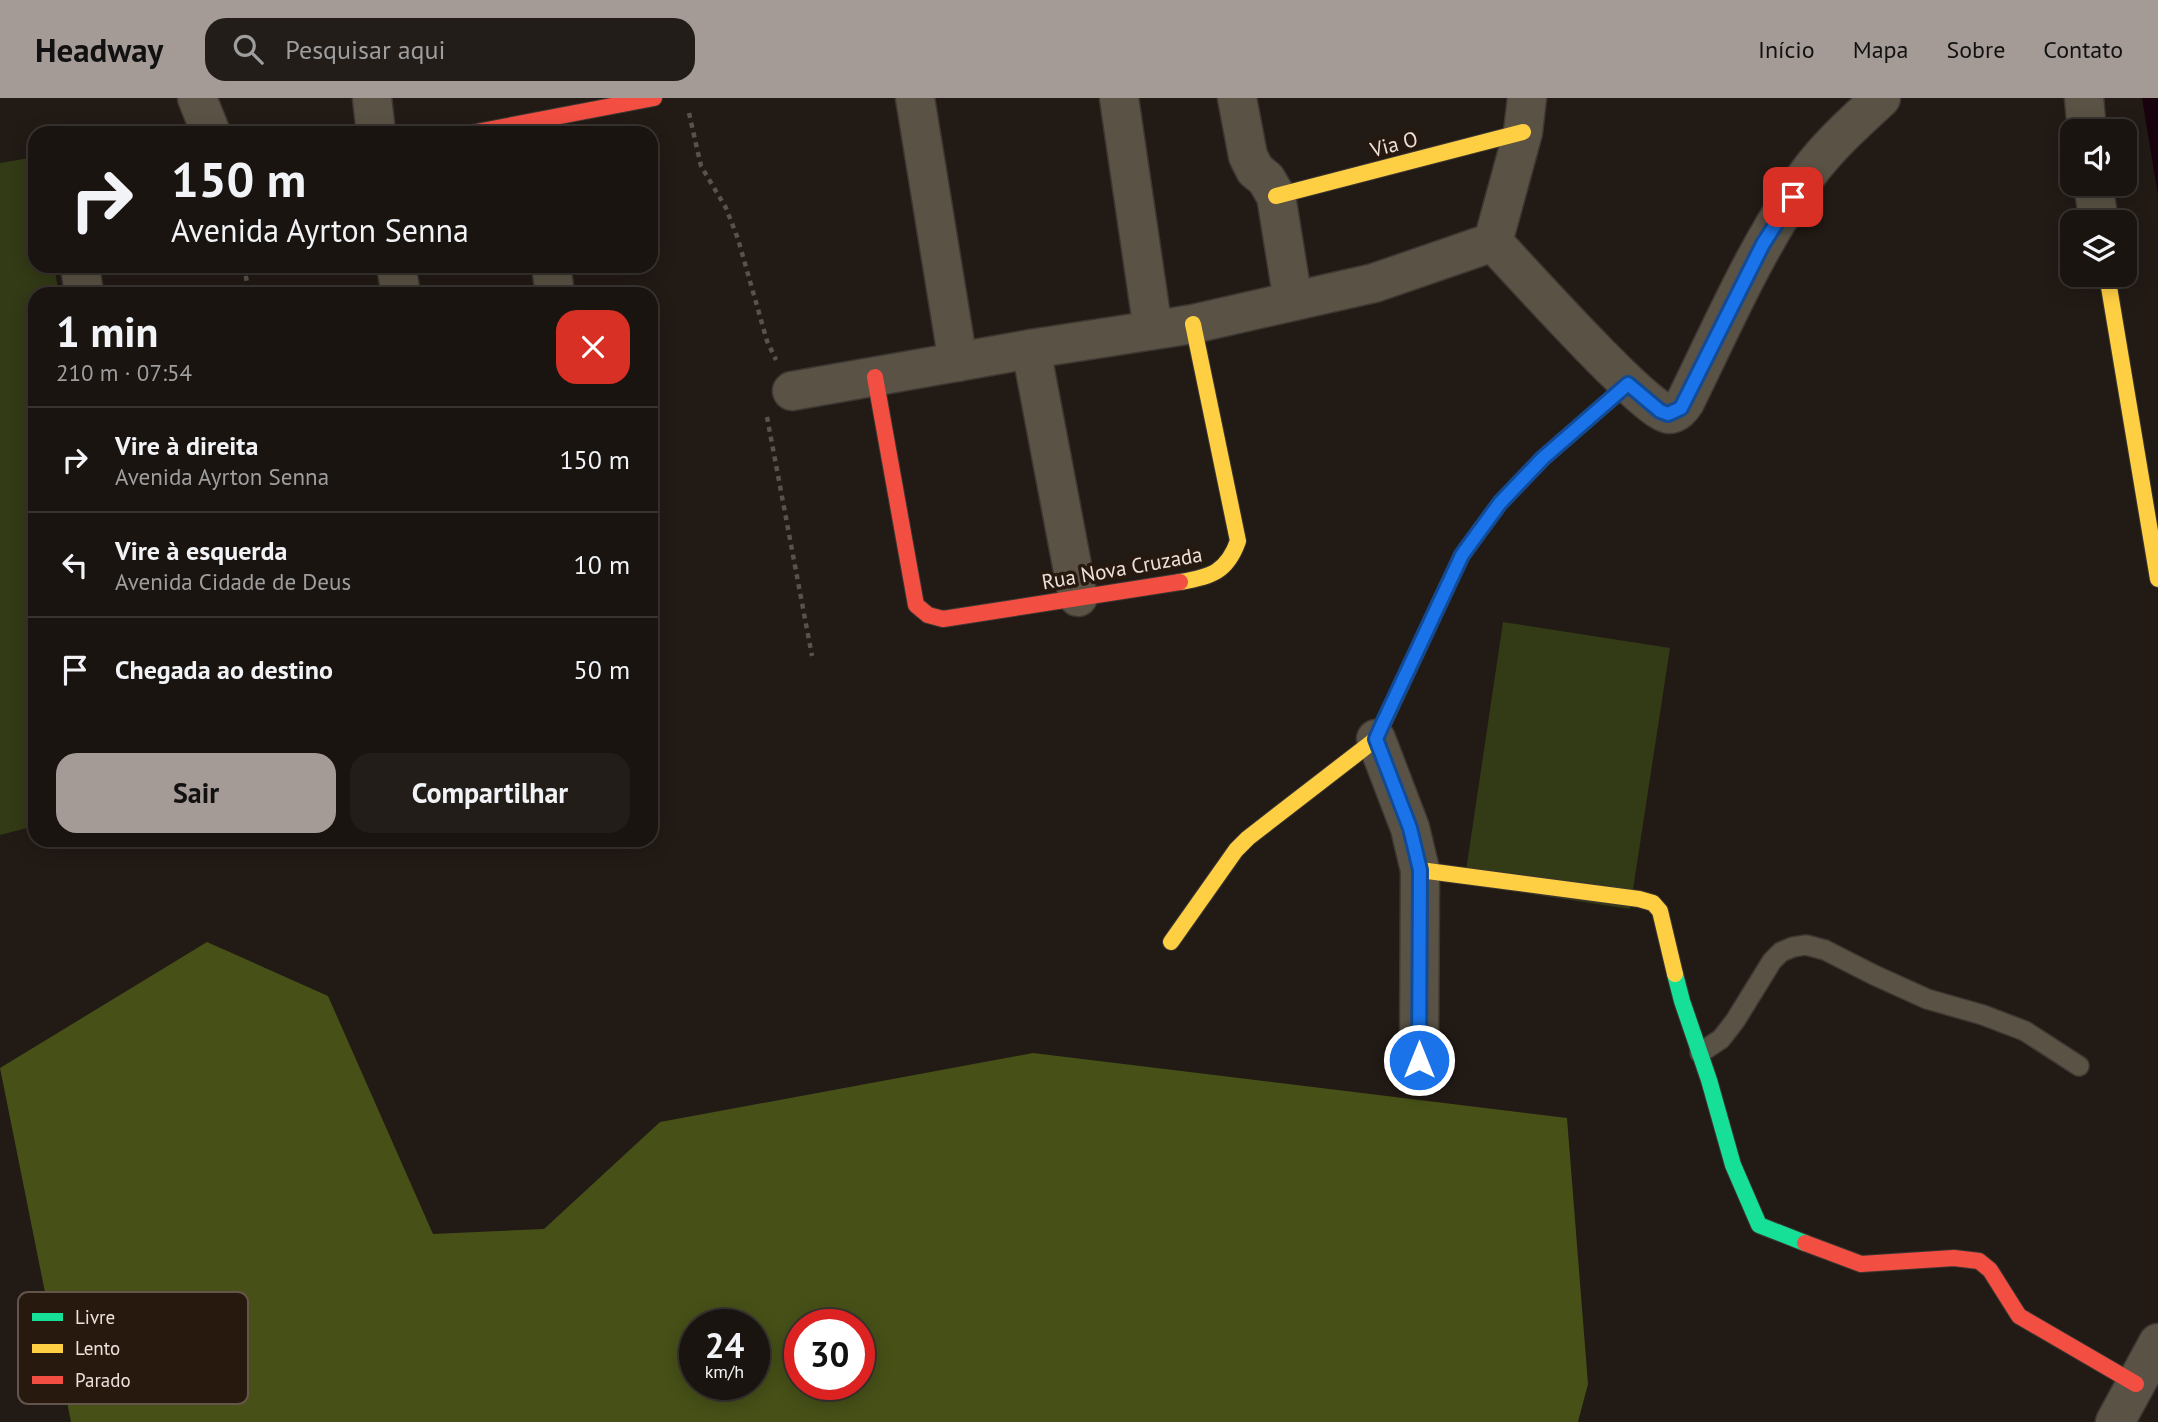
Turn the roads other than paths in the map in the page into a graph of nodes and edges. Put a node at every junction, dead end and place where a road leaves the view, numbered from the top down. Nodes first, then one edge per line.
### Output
1 (197, 98) edge
2 (372, 98) edge
3 (654, 98) edge
4 (915, 98) edge
5 (1119, 98) edge
6 (1237, 98) edge
7 (1881, 98) edge
8 (2084, 98) edge
9 (607, 102) edge
10 (1525, 115) edge
11 (2086, 119) edge
12 (208, 126) edge
13 (375, 126) edge
14 (532, 126) edge
15 (1276, 196) junction
16 (1493, 242) junction
17 (2109, 287) edge
18 (1293, 301) junction
19 (1194, 324) junction
20 (1153, 330) junction
21 (1031, 349) junction
22 (958, 362) junction
23 (875, 377) junction
24 (1628, 384) junction
25 (792, 391) road end
26 (2158, 579) edge
27 (1078, 597) junction
28 (1376, 739) junction
29 (1420, 870) junction
30 (1171, 942) dead end
31 (1700, 1053) junction
32 (1419, 1060) dead end
33 (2079, 1066) dead end
34 (2158, 1343) edge
35 (2136, 1384) junction
36 (2115, 1422) edge

1 - 12 street
2 - 13 street
3 - 9 street
4 - 22 street
5 - 20 street
6 - 15 street
7 - 24 street
8 - 11 street
9 - 14 street
10 - 15 street, Via O
10 - 16 street
15 - 18 street
16 - 18 street
16 - 24 street
17 - 26 street
18 - 19 street
19 - 20 street
19 - 27 street, Rua Nova Cruzada
20 - 21 street
21 - 22 street
21 - 27 street
22 - 23 street
23 - 25 street
23 - 27 street, Rua Nova Cruzada
24 - 28 street
28 - 29 street
28 - 30 street
29 - 31 street
29 - 32 street
31 - 33 lane
31 - 35 street
34 - 35 street
35 - 36 street

